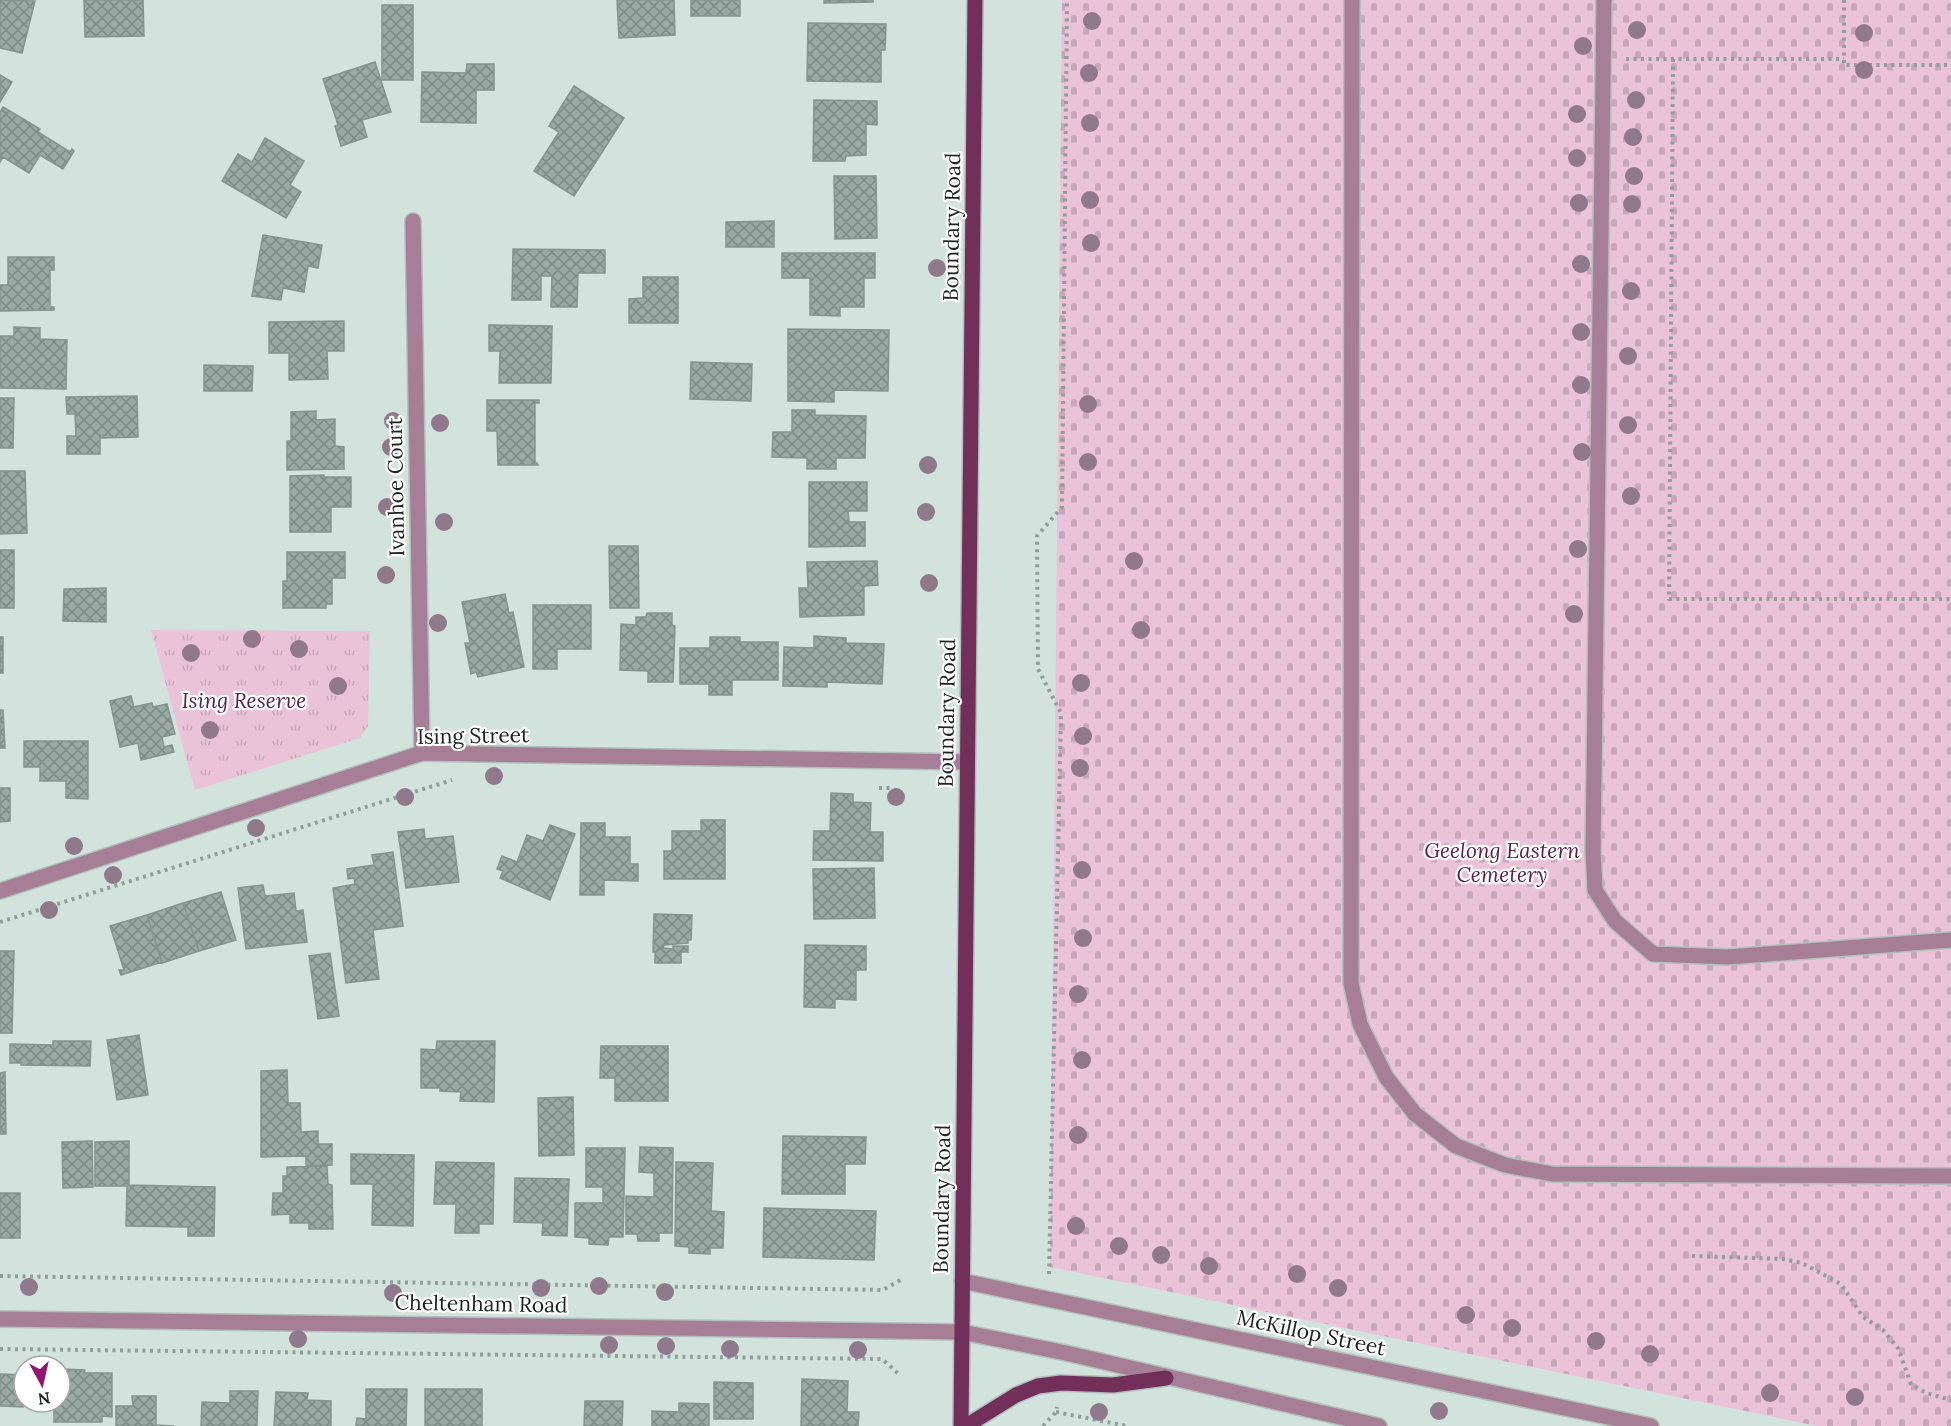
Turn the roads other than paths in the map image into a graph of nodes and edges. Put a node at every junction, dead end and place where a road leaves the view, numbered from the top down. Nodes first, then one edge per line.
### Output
1 (975, 0) edge
2 (1352, 0) edge
3 (1604, 0) edge
4 (413, 221) dead end
5 (422, 753) junction
6 (968, 762) junction
7 (0, 891) edge
8 (1951, 940) edge
9 (1951, 1176) edge
10 (962, 1281) junction
11 (0, 1319) edge
12 (962, 1332) junction
13 (1166, 1378) junction
14 (961, 1426) edge
15 (966, 1426) edge
16 (1379, 1426) edge
17 (1651, 1426) edge

1 - 6 main road, Boundary Road
2 - 9 street
3 - 8 street
4 - 5 street, Ivanhoe Court
5 - 6 street, Ising Street
5 - 7 street, Ising Street
6 - 10 main road, Boundary Road
10 - 12 main road, Boundary Road
10 - 17 street, McKillop Street
11 - 12 street, Cheltenham Road
12 - 13 street
12 - 14 main road, Boundary Road
13 - 15 main road
13 - 16 street

